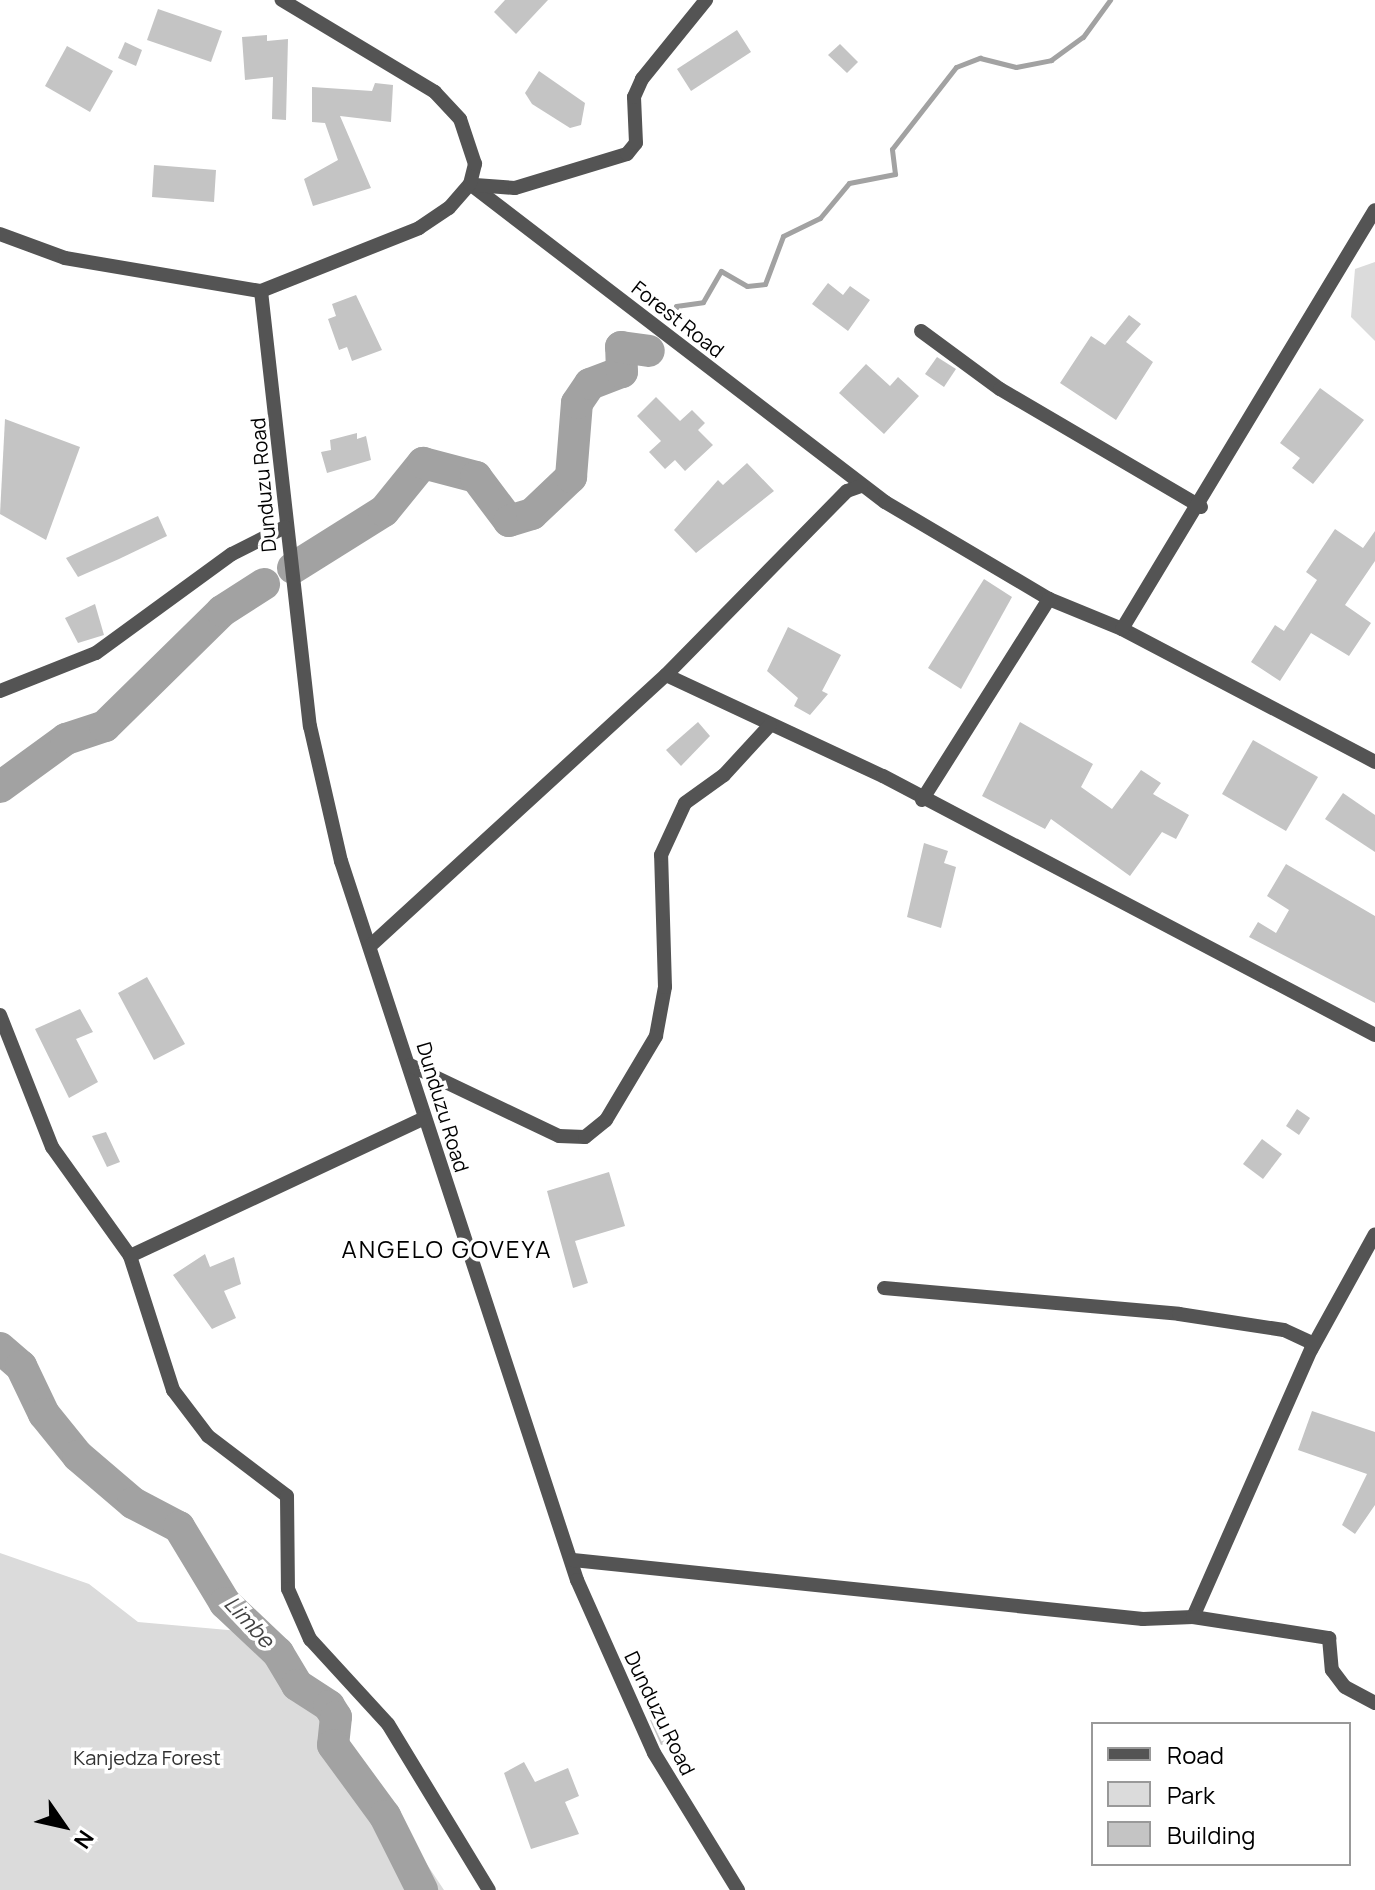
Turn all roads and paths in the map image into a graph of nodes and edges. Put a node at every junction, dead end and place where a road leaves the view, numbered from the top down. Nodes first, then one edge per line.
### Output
1 (282, 0) edge
2 (706, 0) edge
3 (306, 6) edge
4 (470, 184) junction
5 (1375, 210) edge
6 (0, 234) edge
7 (261, 291) junction
8 (921, 331) dead end
9 (861, 486) junction
10 (1201, 507) junction
11 (285, 527) junction
12 (1049, 599) junction
13 (1122, 629) junction
14 (666, 675) junction
15 (0, 691) edge
16 (770, 725) junction
17 (1375, 762) edge
18 (922, 800) junction
19 (370, 946) junction
20 (0, 1015) edge
21 (1375, 1035) edge
22 (410, 1065) junction
23 (424, 1118) junction
24 (1375, 1234) edge
25 (130, 1256) junction
26 (884, 1288) dead end
27 (1314, 1344) junction
28 (573, 1560) junction
29 (1193, 1617) junction
30 (1375, 1703) edge
31 (489, 1890) edge
32 (738, 1890) edge

1 - 3 street
2 - 4 street
3 - 4 street
4 - 7 street
4 - 9 street, Forest Road
5 - 10 street
6 - 7 street
7 - 11 street, Dunduzu Road
8 - 10 street
9 - 12 street, Forest Road
9 - 14 street
10 - 13 street
11 - 15 street
11 - 19 street, Dunduzu Road
12 - 13 street, Forest Road
12 - 18 street
13 - 17 street, Forest Road
14 - 16 street
14 - 19 street
16 - 18 street
16 - 22 street
18 - 21 street
19 - 22 street, Dunduzu Road
20 - 25 street
22 - 23 street, Dunduzu Road
23 - 25 street
23 - 28 street, Dunduzu Road
24 - 27 street
25 - 31 street
26 - 27 street
27 - 29 street
28 - 29 street
28 - 32 street, Dunduzu Road
29 - 30 street

